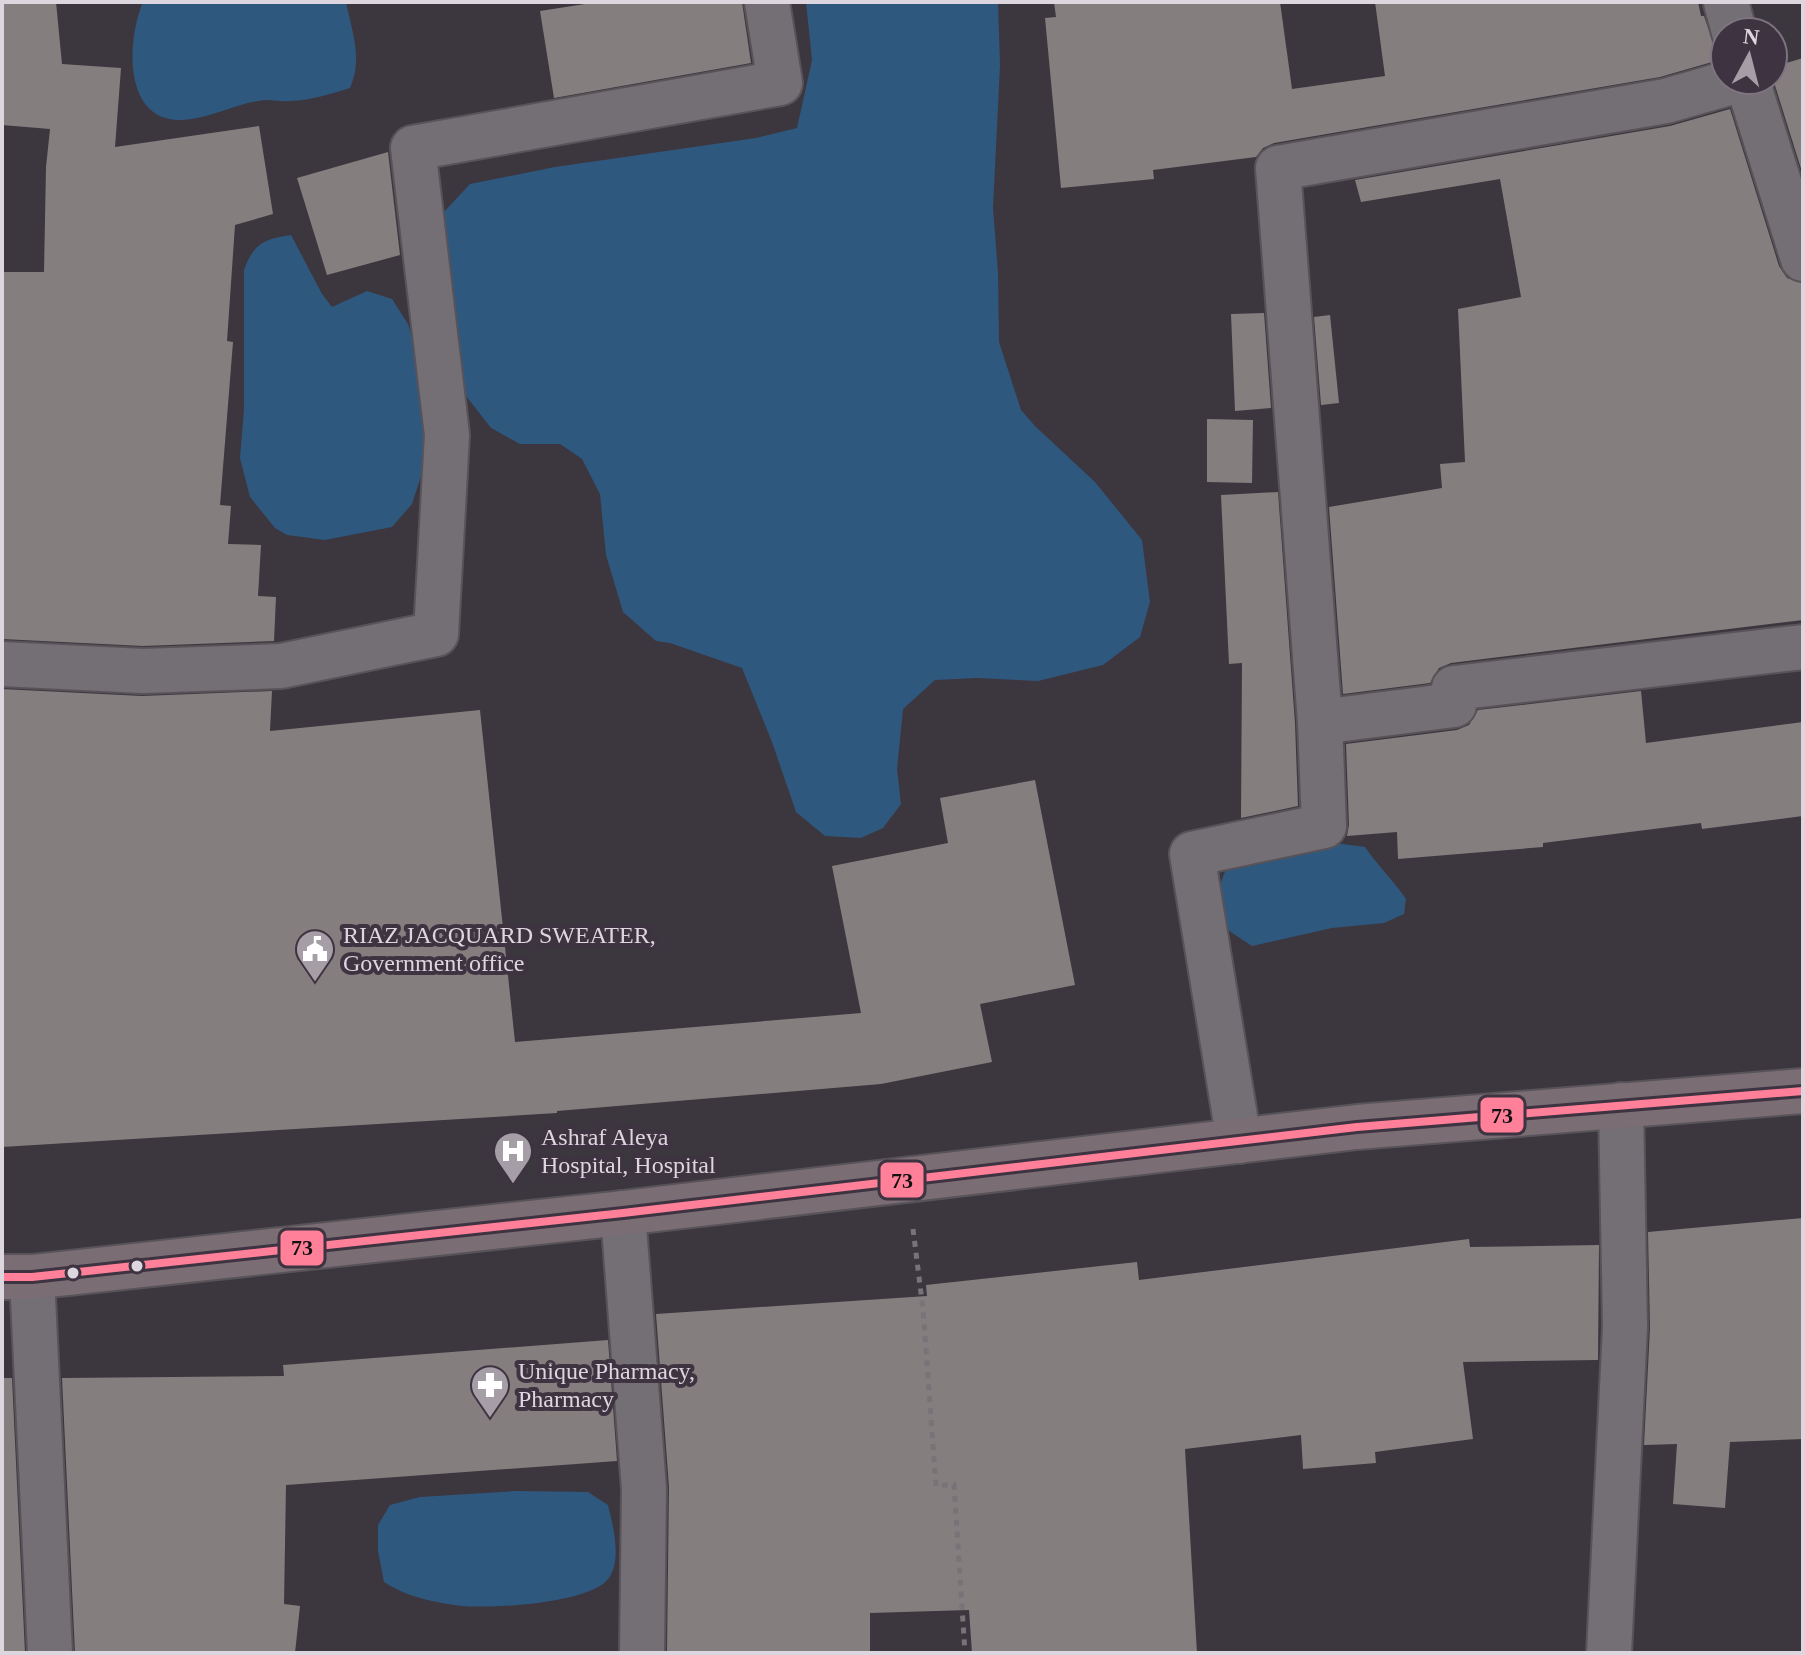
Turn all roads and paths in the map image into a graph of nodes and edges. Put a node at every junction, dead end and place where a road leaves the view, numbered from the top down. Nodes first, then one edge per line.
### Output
1 (767, 2) edge
2 (1709, 89) edge
3 (1752, 96) edge
4 (1803, 256) edge
5 (1803, 647) edge
6 (2, 664) edge
7 (1320, 722) junction
8 (1803, 1091) edge
9 (1621, 1105) junction
10 (1239, 1141) junction
11 (906, 1180) junction
12 (623, 1213) junction
13 (17, 1277) edge
14 (50, 1653) edge
15 (642, 1653) edge
16 (965, 1653) edge
17 (1609, 1653) edge

1 - 6 street
2 - 7 street
3 - 4 street
5 - 7 street
7 - 10 street
8 - 9 highway
9 - 10 highway
9 - 17 street
10 - 11 highway
11 - 12 highway
11 - 16 path
12 - 13 highway
12 - 15 street
13 - 14 street

